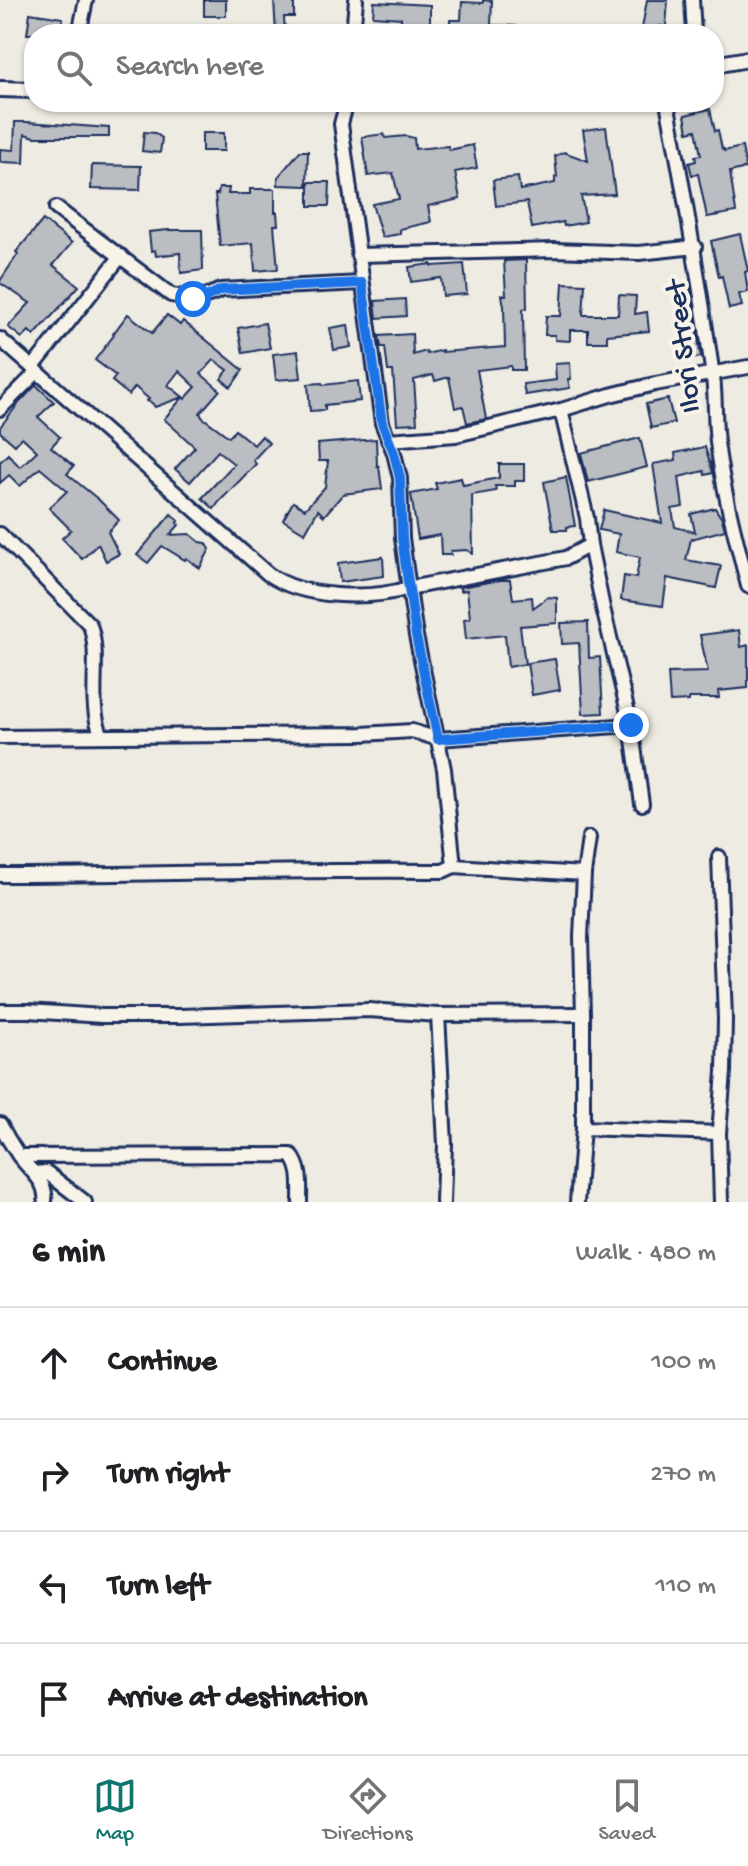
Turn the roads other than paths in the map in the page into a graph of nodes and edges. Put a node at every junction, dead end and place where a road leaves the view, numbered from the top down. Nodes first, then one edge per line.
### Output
1 (86, 0) edge
2 (356, 0) edge
3 (692, 0) edge
4 (81, 24) edge
5 (354, 24) edge
6 (693, 24) edge
7 (748, 59) edge
8 (724, 61) edge
9 (0, 89) edge
10 (24, 90) edge
11 (344, 112) edge
12 (669, 112) edge
13 (56, 208) dead end
14 (695, 247) junction
15 (358, 255) junction
16 (121, 256) junction
17 (362, 283) junction
18 (0, 339) edge
19 (748, 367) edge
20 (35, 370) junction
21 (713, 374) junction
22 (0, 409) edge
23 (561, 410) junction
24 (388, 440) junction
25 (0, 534) edge
26 (590, 545) junction
27 (748, 586) edge
28 (409, 588) junction
29 (95, 722) junction
30 (631, 725) junction
31 (82, 736) junction
32 (102, 736) junction
33 (0, 737) edge
34 (438, 739) junction
35 (642, 804) dead end
36 (589, 838) dead end
37 (719, 857) dead end
38 (454, 866) junction
39 (584, 874) junction
40 (0, 875) edge
41 (0, 1011) edge
42 (583, 1014) junction
43 (438, 1015) junction
44 (0, 1124) edge
45 (583, 1128) junction
46 (719, 1133) junction
47 (19, 1156) junction
48 (34, 1173) junction
49 (45, 1202) edge
50 (85, 1202) edge
51 (300, 1202) edge
52 (443, 1202) edge
53 (577, 1202) edge
54 (721, 1202) edge

1 - 4 street
2 - 5 street
3 - 6 street
7 - 8 main road
9 - 10 main road
11 - 15 street
12 - 14 street, Ilori Street
13 - 16 street
14 - 15 street
14 - 21 street, Ilori Street
15 - 17 street
16 - 17 street
16 - 20 street
17 - 24 street
18 - 20 street
19 - 21 street
20 - 22 street
20 - 28 street
21 - 23 street
21 - 27 street, Ilori Street
23 - 24 street
23 - 26 street
24 - 28 street
25 - 29 street
26 - 28 street
26 - 30 street
28 - 34 street
29 - 31 street
29 - 32 street
30 - 34 street
30 - 35 street
31 - 32 street
31 - 33 street
32 - 34 street
34 - 38 street
36 - 39 street
37 - 46 street
38 - 39 street
38 - 40 street
39 - 42 street
41 - 43 street
42 - 43 street
42 - 45 street
43 - 52 street
44 - 47 street
45 - 46 street
45 - 53 street
46 - 54 street
47 - 48 street
47 - 51 street
48 - 49 street
48 - 50 street

